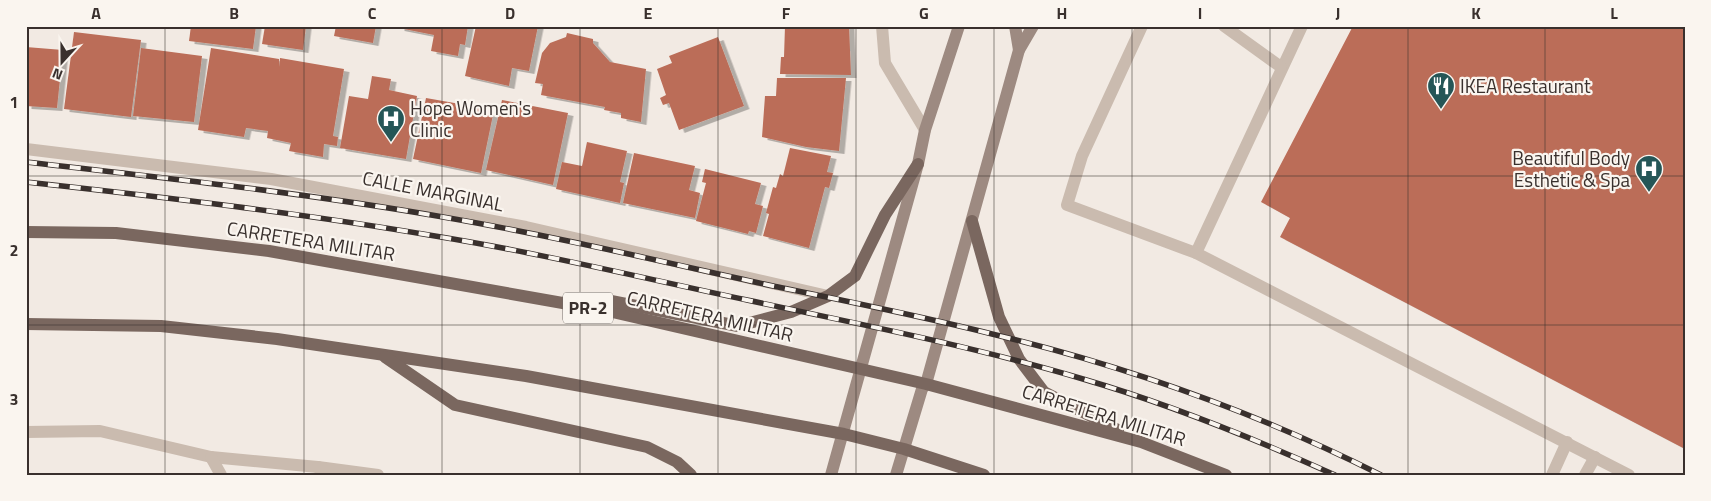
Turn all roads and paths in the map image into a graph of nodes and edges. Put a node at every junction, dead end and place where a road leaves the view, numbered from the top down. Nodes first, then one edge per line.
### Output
1 (882, 26) edge
2 (959, 26) edge
3 (1015, 26) edge
4 (1033, 26) edge
5 (1142, 26) edge
6 (1224, 26) edge
7 (1302, 26) edge
8 (1019, 50) junction
9 (1281, 67) junction
10 (925, 130) junction
11 (26, 149) edge
12 (918, 164) junction
13 (972, 221) junction
14 (26, 232) edge
15 (1196, 253) junction
16 (828, 296) junction
17 (575, 306) junction
18 (26, 324) edge
19 (381, 354) junction
20 (861, 369) junction
21 (924, 386) junction
22 (26, 432) edge
23 (844, 434) junction
24 (1141, 442) junction
25 (1567, 442) junction
26 (904, 449) junction
27 (211, 456) junction
28 (1595, 457) junction
29 (321, 471) edge
30 (221, 475) edge
31 (378, 475) edge
32 (691, 475) edge
33 (832, 475) edge
34 (896, 475) edge
35 (984, 475) edge
36 (1226, 475) edge
37 (1552, 475) edge
38 (1585, 475) edge
39 (1629, 475) edge

1 - 10 street
2 - 10 street
3 - 8 street
4 - 8 street
5 - 15 street
6 - 9 street
7 - 9 street
8 - 13 street
9 - 15 street
10 - 12 street
11 - 16 street, CALLE MARGINAL
12 - 16 main road
12 - 20 street
13 - 21 street
13 - 24 main road
14 - 17 main road, CARRETERA MILITAR / PR-2
15 - 25 street
16 - 17 main road
17 - 20 main road, CARRETERA MILITAR / PR-2
18 - 19 main road
19 - 23 main road
19 - 32 main road
20 - 21 main road, CARRETERA MILITAR / PR-2
20 - 23 street
21 - 24 main road, CARRETERA MILITAR / PR-2
21 - 26 street
22 - 27 street
23 - 26 main road
23 - 33 street
24 - 36 main road, CARRETERA MILITAR / PR-2
25 - 28 street
25 - 37 street
26 - 34 street
26 - 35 main road
27 - 29 street
27 - 30 street
28 - 38 street
28 - 39 street
29 - 31 street

